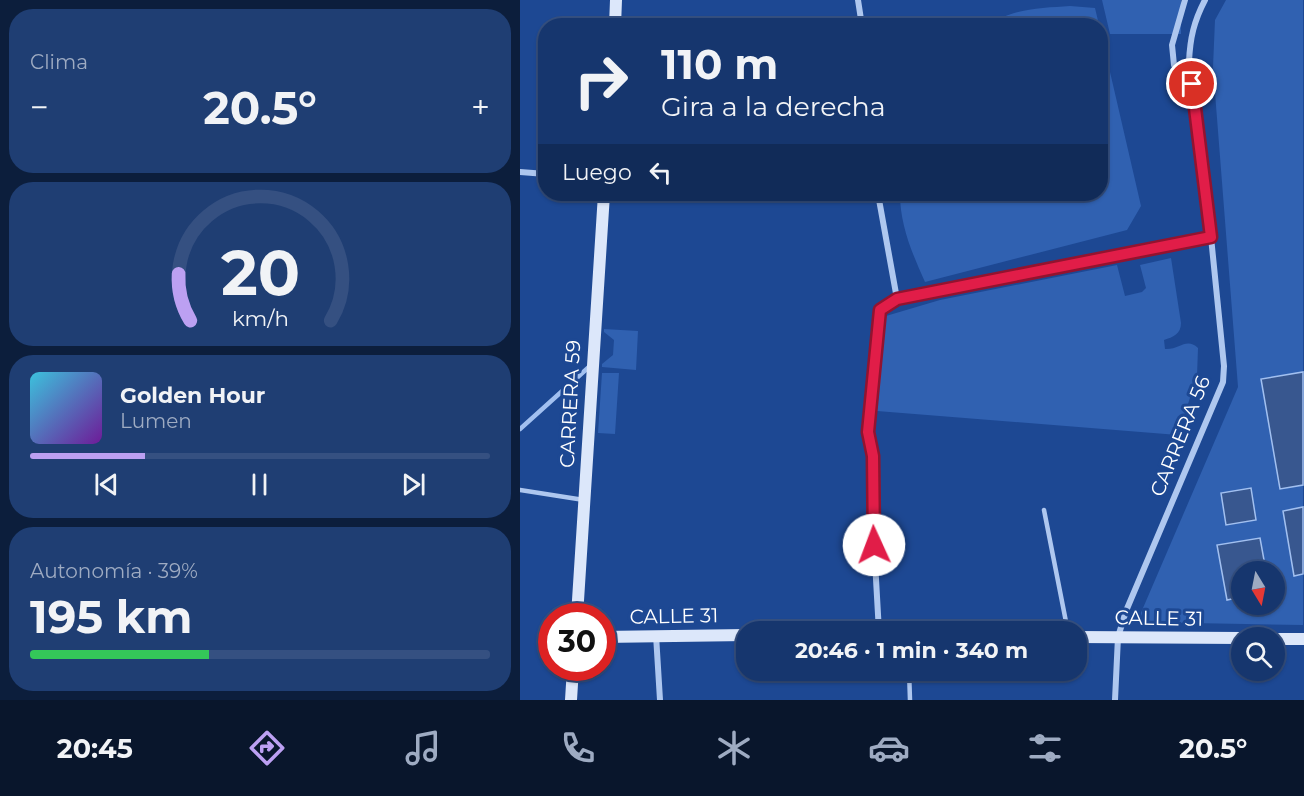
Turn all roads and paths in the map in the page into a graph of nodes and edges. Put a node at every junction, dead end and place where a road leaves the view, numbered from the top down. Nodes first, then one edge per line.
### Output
1 (616, 0) edge
2 (858, 0) edge
3 (1185, 0) edge
4 (1205, 0) edge
5 (615, 18) edge
6 (861, 18) edge
7 (1174, 65) dead end
8 (520, 172) edge
9 (538, 173) edge
10 (604, 201) edge
11 (879, 201) edge
12 (1211, 237) junction
13 (897, 299) junction
14 (520, 490) edge
15 (584, 500) junction
16 (1044, 510) dead end
17 (578, 603) edge
18 (877, 621) edge
19 (1066, 621) edge
20 (656, 635) junction
21 (736, 635) edge
22 (616, 636) edge
23 (1087, 637) edge
24 (1118, 637) junction
25 (1231, 638) edge
26 (1285, 639) edge
27 (1303, 639) edge
28 (572, 681) edge
29 (909, 681) edge
30 (571, 700) edge
31 (660, 700) edge
32 (910, 700) edge
33 (1114, 700) edge

1 - 5 street
2 - 6 street
3 - 7 street
4 - 12 street, CARRERA 56
8 - 9 street
10 - 15 street, CARRERA 59
11 - 13 street
12 - 13 lane
12 - 24 street, CARRERA 56
13 - 18 street
14 - 15 lane
15 - 17 street, CARRERA 59
16 - 19 lane
20 - 21 street, CALLE 31
20 - 22 street, CALLE 31
20 - 31 street
23 - 24 street, CALLE 31
24 - 25 street, CALLE 31
24 - 33 street, CARRERA 56
26 - 27 street
28 - 30 street
29 - 32 lane

